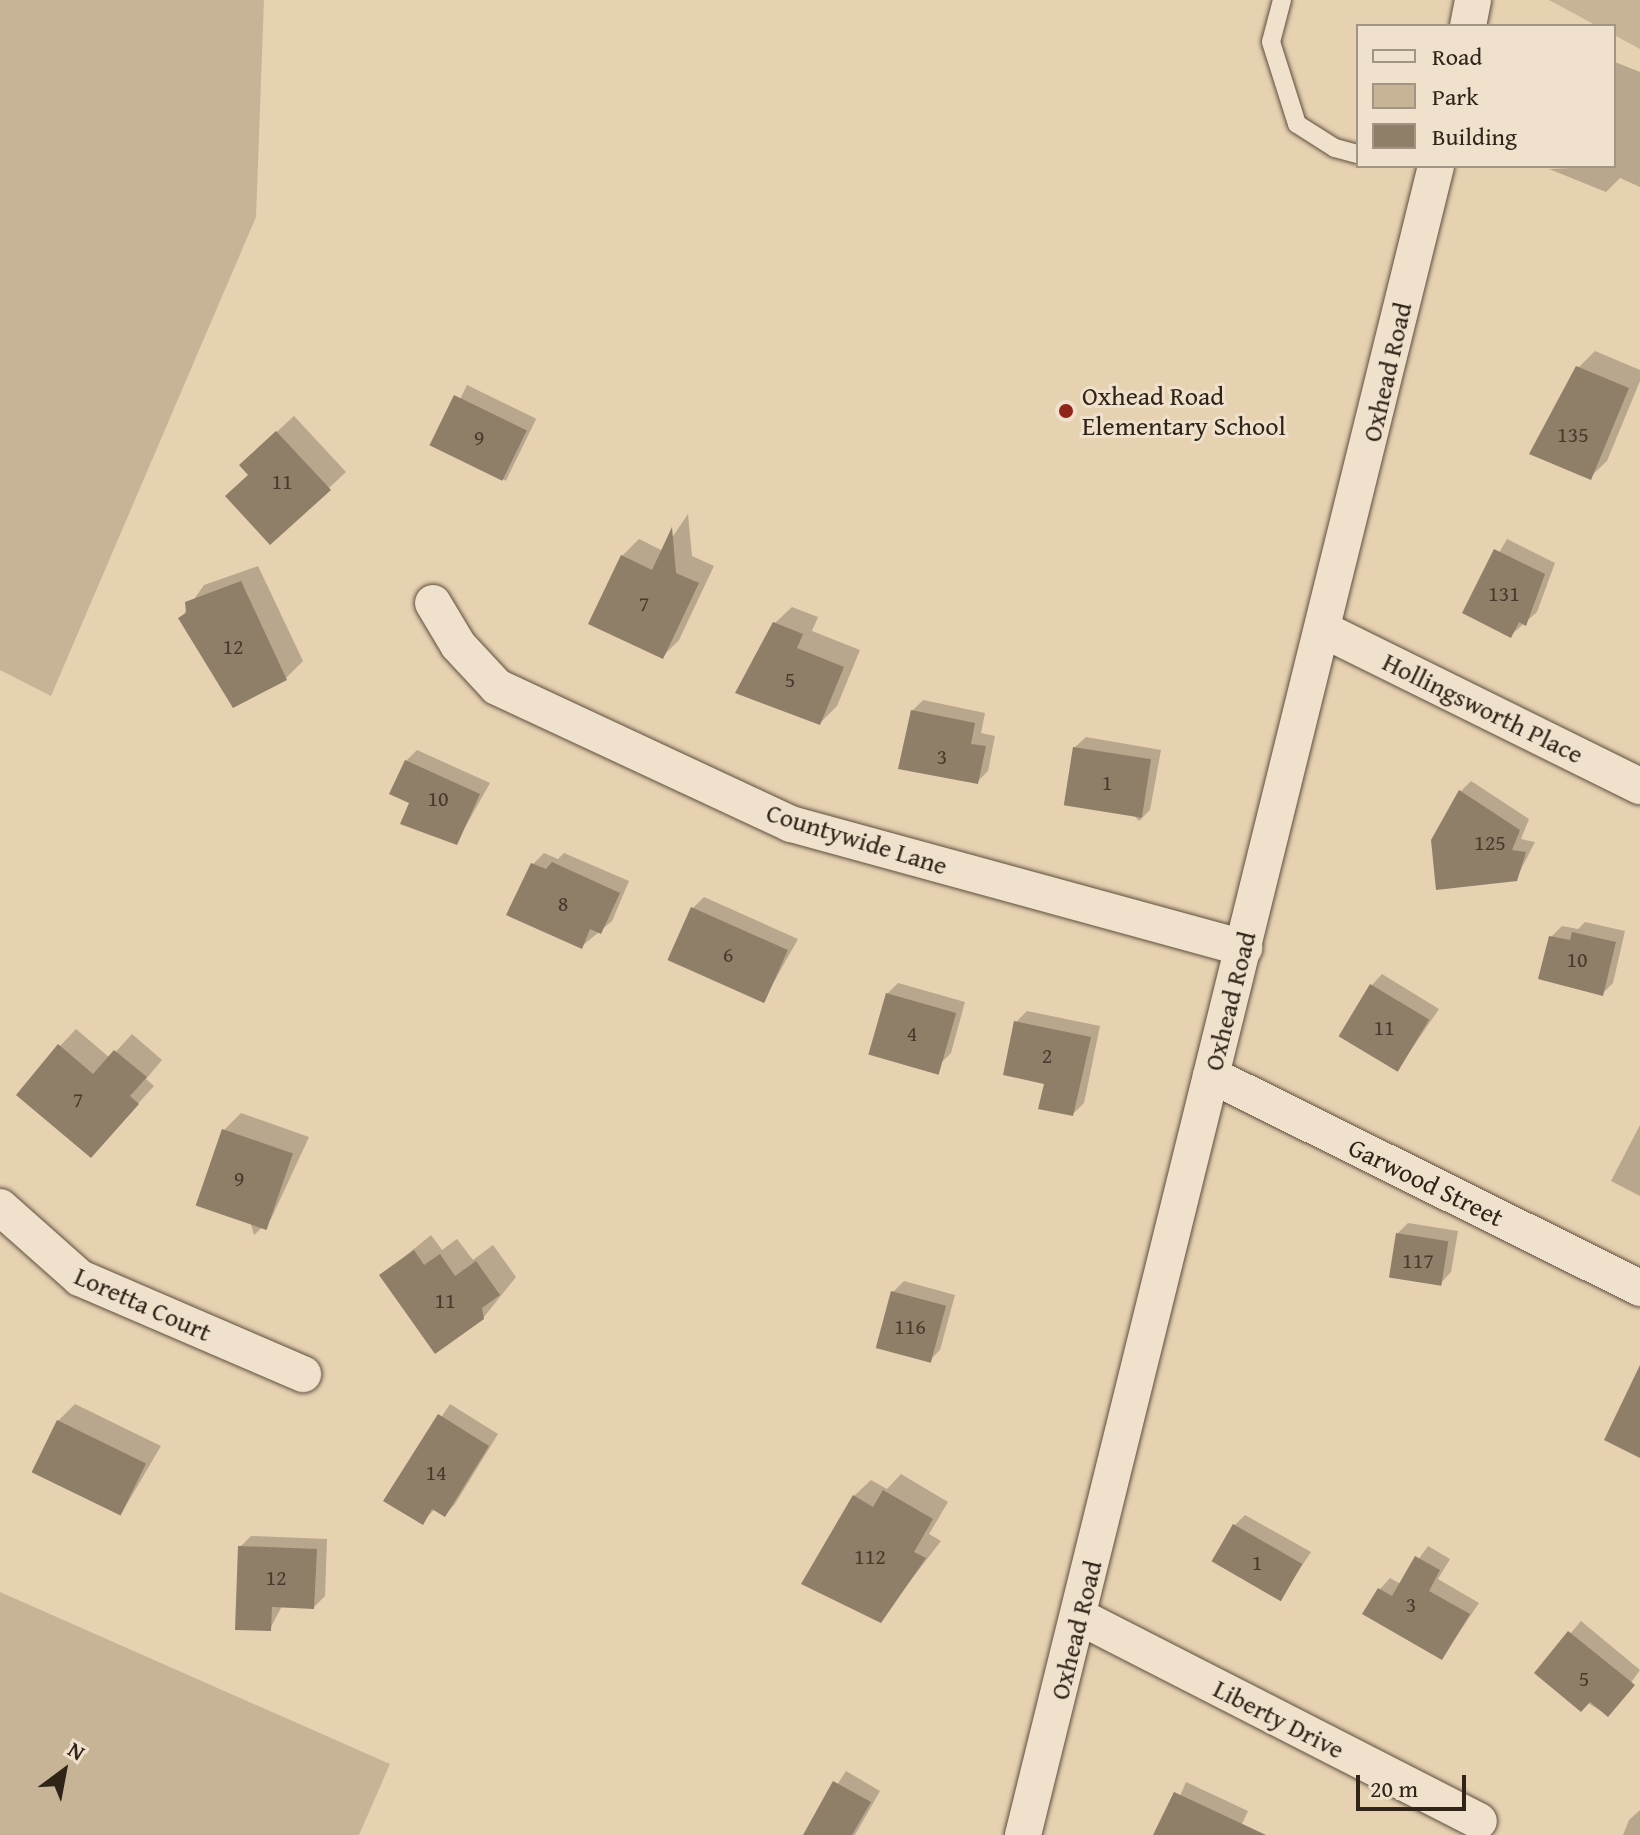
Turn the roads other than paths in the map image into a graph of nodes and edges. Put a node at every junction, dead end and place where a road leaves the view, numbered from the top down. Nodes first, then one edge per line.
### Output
1 (1282, 0) edge
2 (1473, 0) edge
3 (1468, 24) edge
4 (1356, 153) edge
5 (1428, 168) edge
6 (433, 603) dead end
7 (1326, 631) junction
8 (1640, 786) edge
9 (1244, 948) junction
10 (1211, 1075) junction
11 (0, 1207) edge
12 (1640, 1288) edge
13 (303, 1374) dead end
14 (1080, 1617) junction
15 (1479, 1821) dead end
16 (1023, 1835) edge

1 - 4 lane
2 - 3 street
5 - 7 street, Oxhead Road
6 - 9 street, Countywide Lane
7 - 8 street, Hollingsworth Place
7 - 9 street, Oxhead Road
9 - 10 street, Oxhead Road
10 - 12 street, Garwood Street
10 - 14 street, Oxhead Road
11 - 13 street, Loretta Court
14 - 15 street, Liberty Drive
14 - 16 street, Oxhead Road

